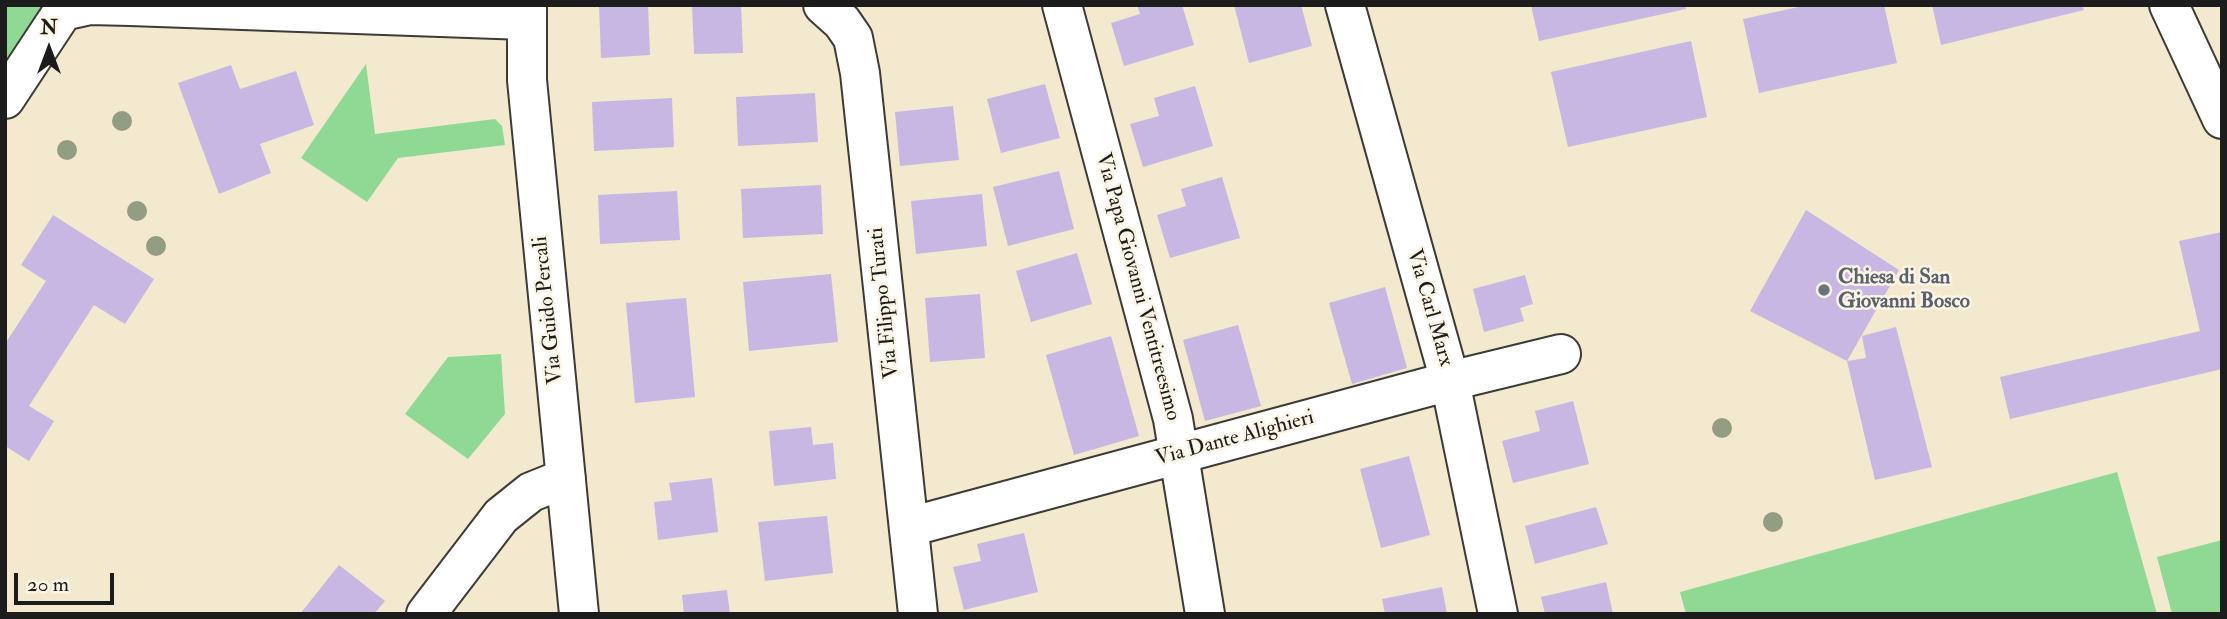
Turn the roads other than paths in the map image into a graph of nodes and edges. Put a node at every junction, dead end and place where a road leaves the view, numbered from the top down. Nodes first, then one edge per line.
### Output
1 (823, 5) edge
2 (1062, 5) edge
3 (1345, 5) edge
4 (2169, 5) edge
5 (65, 8) edge
6 (526, 13) edge
7 (5, 99) edge
8 (2222, 119) edge
9 (1561, 354) dead end
10 (1450, 381) junction
11 (1179, 454) junction
12 (566, 478) junction
13 (909, 527) junction
14 (426, 614) edge
15 (579, 614) edge
16 (918, 614) edge
17 (1205, 614) edge
18 (1498, 614) edge

1 - 13 street, Via Filippo Turati
2 - 11 street, Via Papa Giovanni Ventitreesimo
3 - 10 street, Via Carl Marx
4 - 8 street
5 - 6 street
5 - 7 street
6 - 12 street, Via Guido Percali
9 - 10 street, Via Dante Alighieri
10 - 11 street, Via Dante Alighieri
10 - 18 street, Via Carl Marx
11 - 13 street, Via Dante Alighieri
11 - 17 street, Via Papa Giovanni Ventitreesimo
12 - 14 street
12 - 15 street, Via Guido Percali
13 - 16 street, Via Filippo Turati

